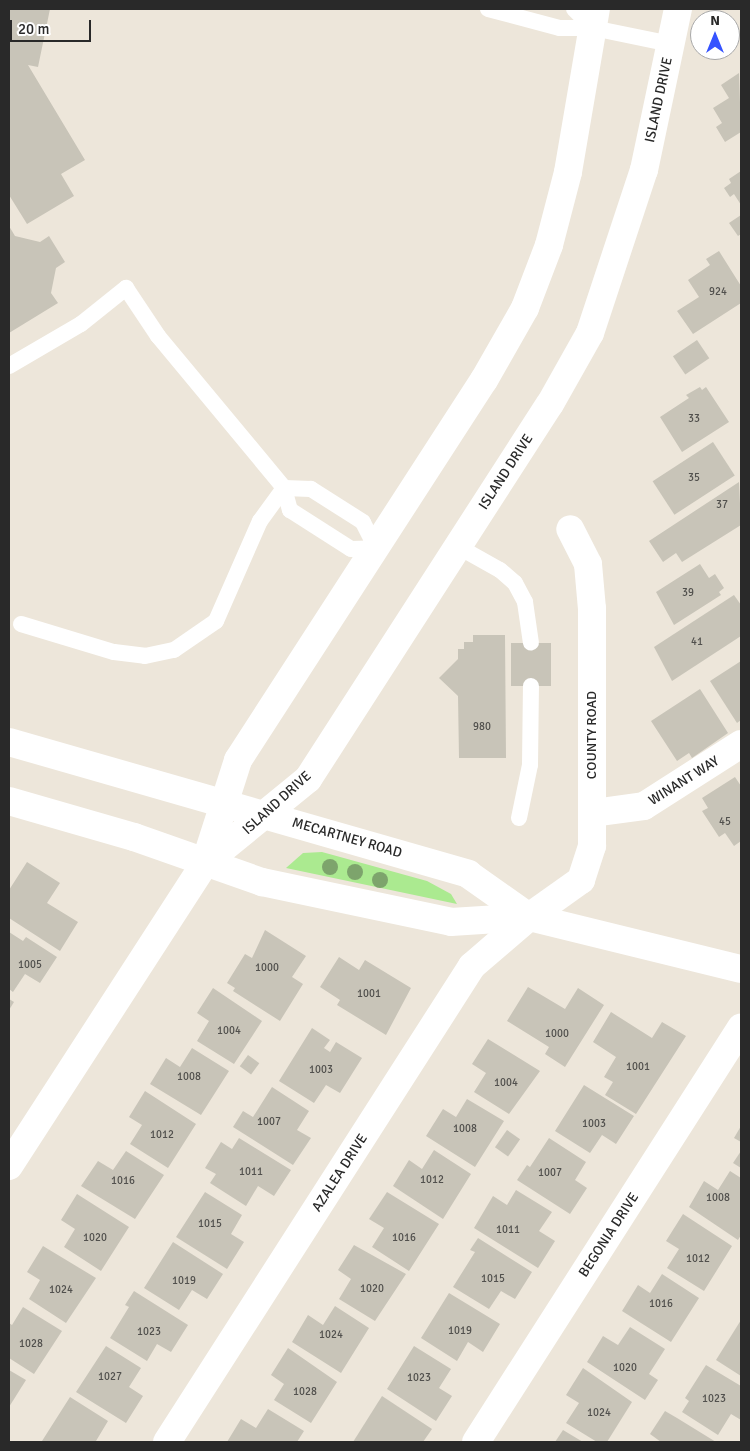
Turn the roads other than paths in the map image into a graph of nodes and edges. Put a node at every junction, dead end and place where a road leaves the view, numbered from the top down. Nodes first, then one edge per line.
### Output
1 (488, 9) edge
2 (678, 9) edge
3 (587, 15) edge
4 (671, 44) junction
5 (9, 366) edge
6 (284, 488) junction
7 (570, 529) dead end
8 (457, 546) junction
9 (376, 548) junction
10 (21, 624) dead end
11 (531, 643) dead end
12 (531, 686) dead end
13 (9, 742) edge
14 (741, 744) edge
15 (9, 801) edge
16 (224, 803) junction
17 (593, 813) junction
18 (267, 815) junction
19 (519, 818) dead end
20 (205, 863) junction
21 (529, 917) junction
22 (741, 969) edge
23 (741, 1028) edge
24 (9, 1166) edge
25 (167, 1442) edge
26 (476, 1442) edge

1 - 3 lane
2 - 4 main road, ISLAND DRIVE
3 - 4 lane
3 - 9 main road, ISLAND DRIVE
4 - 8 main road, ISLAND DRIVE
5 - 6 lane
6 - 9 lane
6 - 9 lane
6 - 10 lane
7 - 17 main road, COUNTY ROAD
8 - 11 lane
8 - 18 main road, ISLAND DRIVE
9 - 16 main road, ISLAND DRIVE
12 - 19 lane
13 - 16 main road, MECARTNEY ROAD
14 - 17 main road, WINANT WAY
15 - 20 main road, MECARTNEY ROAD
16 - 18 main road, MECARTNEY ROAD
16 - 20 main road, ISLAND DRIVE
17 - 21 main road, COUNTY ROAD
18 - 20 main road, ISLAND DRIVE
18 - 21 main road, MECARTNEY ROAD
20 - 21 main road, MECARTNEY ROAD
20 - 24 main road, ISLAND DRIVE
21 - 22 main road, MECARTNEY ROAD
21 - 25 main road, AZALEA DRIVE
23 - 26 main road, BEGONIA DRIVE

